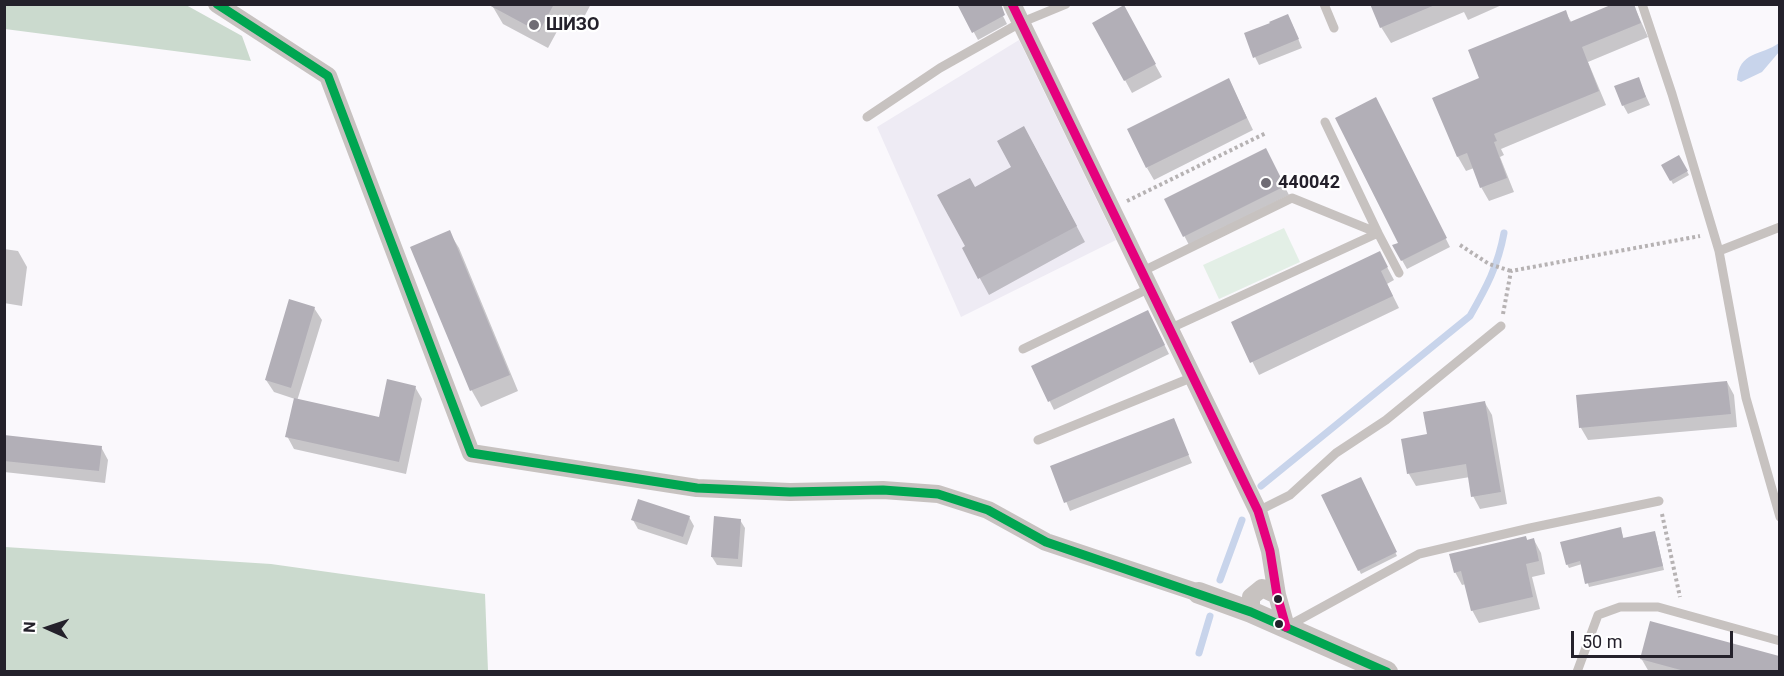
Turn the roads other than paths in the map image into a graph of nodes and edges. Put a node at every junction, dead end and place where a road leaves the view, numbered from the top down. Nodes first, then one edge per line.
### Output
1 (217, 4) edge
2 (1012, 4) edge
3 (1066, 4) edge
4 (1324, 4) edge
5 (1642, 4) edge
6 (1020, 22) junction
7 (1334, 28) dead end
8 (867, 117) dead end
9 (1326, 122) dead end
10 (1779, 227) edge
11 (1378, 233) junction
12 (1719, 251) junction
13 (1141, 272) junction
14 (1399, 273) dead end
15 (1150, 288) junction
16 (1501, 326) road end
17 (1169, 328) junction
18 (1023, 349) dead end
19 (1193, 377) junction
20 (1038, 440) dead end
21 (1659, 501) road end
22 (1258, 511) junction
23 (1779, 517) edge
24 (1199, 593) joint
25 (1277, 595) junction
26 (1251, 612) junction
27 (1286, 627) junction
28 (1779, 641) edge
29 (1388, 672) edge
30 (1577, 672) edge

1 - 24 street
2 - 6 street
3 - 6 lane
4 - 7 lane
5 - 12 lane
6 - 8 lane
6 - 13 street
9 - 11 lane
10 - 12 lane
11 - 13 lane
11 - 14 lane
11 - 17 lane
12 - 23 lane
13 - 15 street
15 - 17 street
15 - 18 lane
16 - 22 lane
17 - 19 street
19 - 20 lane
19 - 22 street
21 - 27 lane
22 - 25 street
24 - 26 street
25 - 26 street
25 - 27 street
26 - 27 street
27 - 29 street
28 - 30 lane

